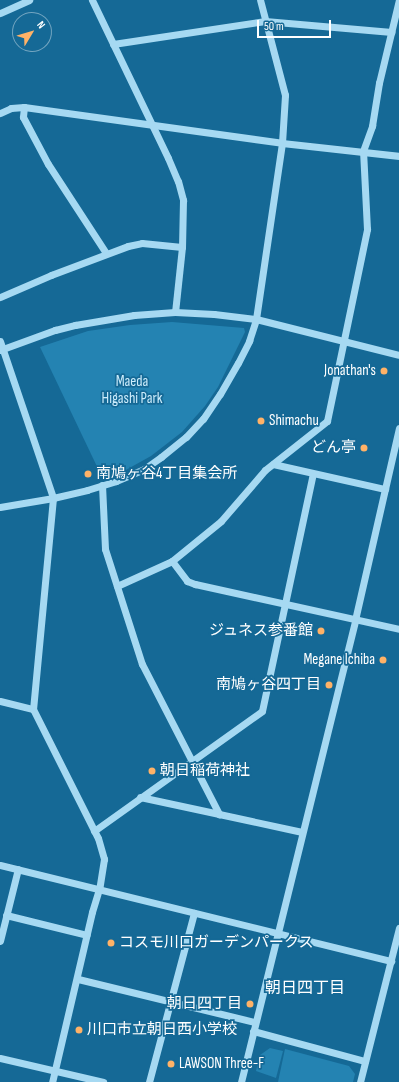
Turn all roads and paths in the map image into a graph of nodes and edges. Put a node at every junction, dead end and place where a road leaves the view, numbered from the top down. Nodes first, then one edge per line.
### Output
1 (29, 0) edge
2 (92, 0) edge
3 (260, 0) edge
4 (399, 0) edge
5 (0, 13) edge
6 (266, 21) junction
7 (392, 32) junction
8 (113, 44) junction
9 (24, 107) junction
10 (0, 113) edge
11 (153, 125) junction
12 (282, 143) junction
13 (363, 151) junction
14 (399, 156) edge
15 (182, 246) junction
16 (106, 253) junction
17 (0, 297) edge
18 (175, 312) junction
19 (256, 320) junction
20 (0, 341) edge
21 (344, 341) junction
22 (2, 349) edge
23 (399, 354) edge
24 (399, 428) edge
25 (272, 464) junction
26 (313, 474) junction
27 (102, 485) junction
28 (385, 489) junction
29 (53, 498) junction
30 (0, 507) edge
31 (172, 562) junction
32 (117, 586) junction
33 (286, 603) junction
34 (355, 620) junction
35 (399, 629) edge
36 (0, 701) edge
37 (33, 709) junction
38 (192, 760) junction
39 (140, 797) junction
40 (219, 814) junction
41 (94, 830) junction
42 (302, 832) junction
43 (0, 864) edge
44 (18, 869) junction
45 (99, 889) junction
46 (194, 912) junction
47 (6, 915) junction
48 (399, 928) edge
49 (276, 932) junction
50 (87, 935) junction
51 (0, 941) edge
52 (391, 961) junction
53 (78, 979) junction
54 (170, 1002) junction
55 (255, 1022) junction
56 (253, 1031) junction
57 (0, 1058) edge
58 (365, 1061) junction
59 (56, 1070) junction
60 (52, 1082) edge
61 (103, 1082) edge
62 (149, 1082) edge
63 (241, 1082) edge
64 (360, 1082) edge

1 - 5 street
2 - 8 street
3 - 6 street
4 - 7 street
6 - 7 street
6 - 8 street
6 - 12 street
7 - 13 street
8 - 11 street
9 - 10 street
9 - 11 street
9 - 16 street
11 - 12 street
11 - 15 street
12 - 13 street
12 - 19 street
13 - 14 street
13 - 21 street
15 - 16 street
15 - 18 street
16 - 17 street
18 - 19 street
18 - 22 street
19 - 21 street
19 - 27 street
20 - 22 street
21 - 23 street
21 - 25 street
22 - 29 street
24 - 28 street
25 - 26 street
25 - 31 street
26 - 28 street
26 - 33 street
27 - 29 street
27 - 32 street
28 - 34 street
29 - 30 street
29 - 37 street
31 - 32 street
31 - 33 street
32 - 38 street
33 - 34 street
33 - 38 street
34 - 35 street
34 - 42 street
36 - 37 street
37 - 41 street
38 - 39 street
38 - 40 street
39 - 40 street
39 - 41 street
40 - 42 street
41 - 45 street
42 - 49 street
43 - 44 street
44 - 45 street
44 - 47 street
45 - 46 street
45 - 50 street
46 - 49 street
46 - 54 street
47 - 50 street
47 - 51 street
48 - 52 street
49 - 52 street
49 - 55 street
50 - 53 street
52 - 58 street
53 - 54 street
53 - 59 street
54 - 55 street
54 - 62 street
55 - 56 street
56 - 58 street
56 - 63 street
57 - 59 street
58 - 64 street
59 - 60 street
59 - 61 street

